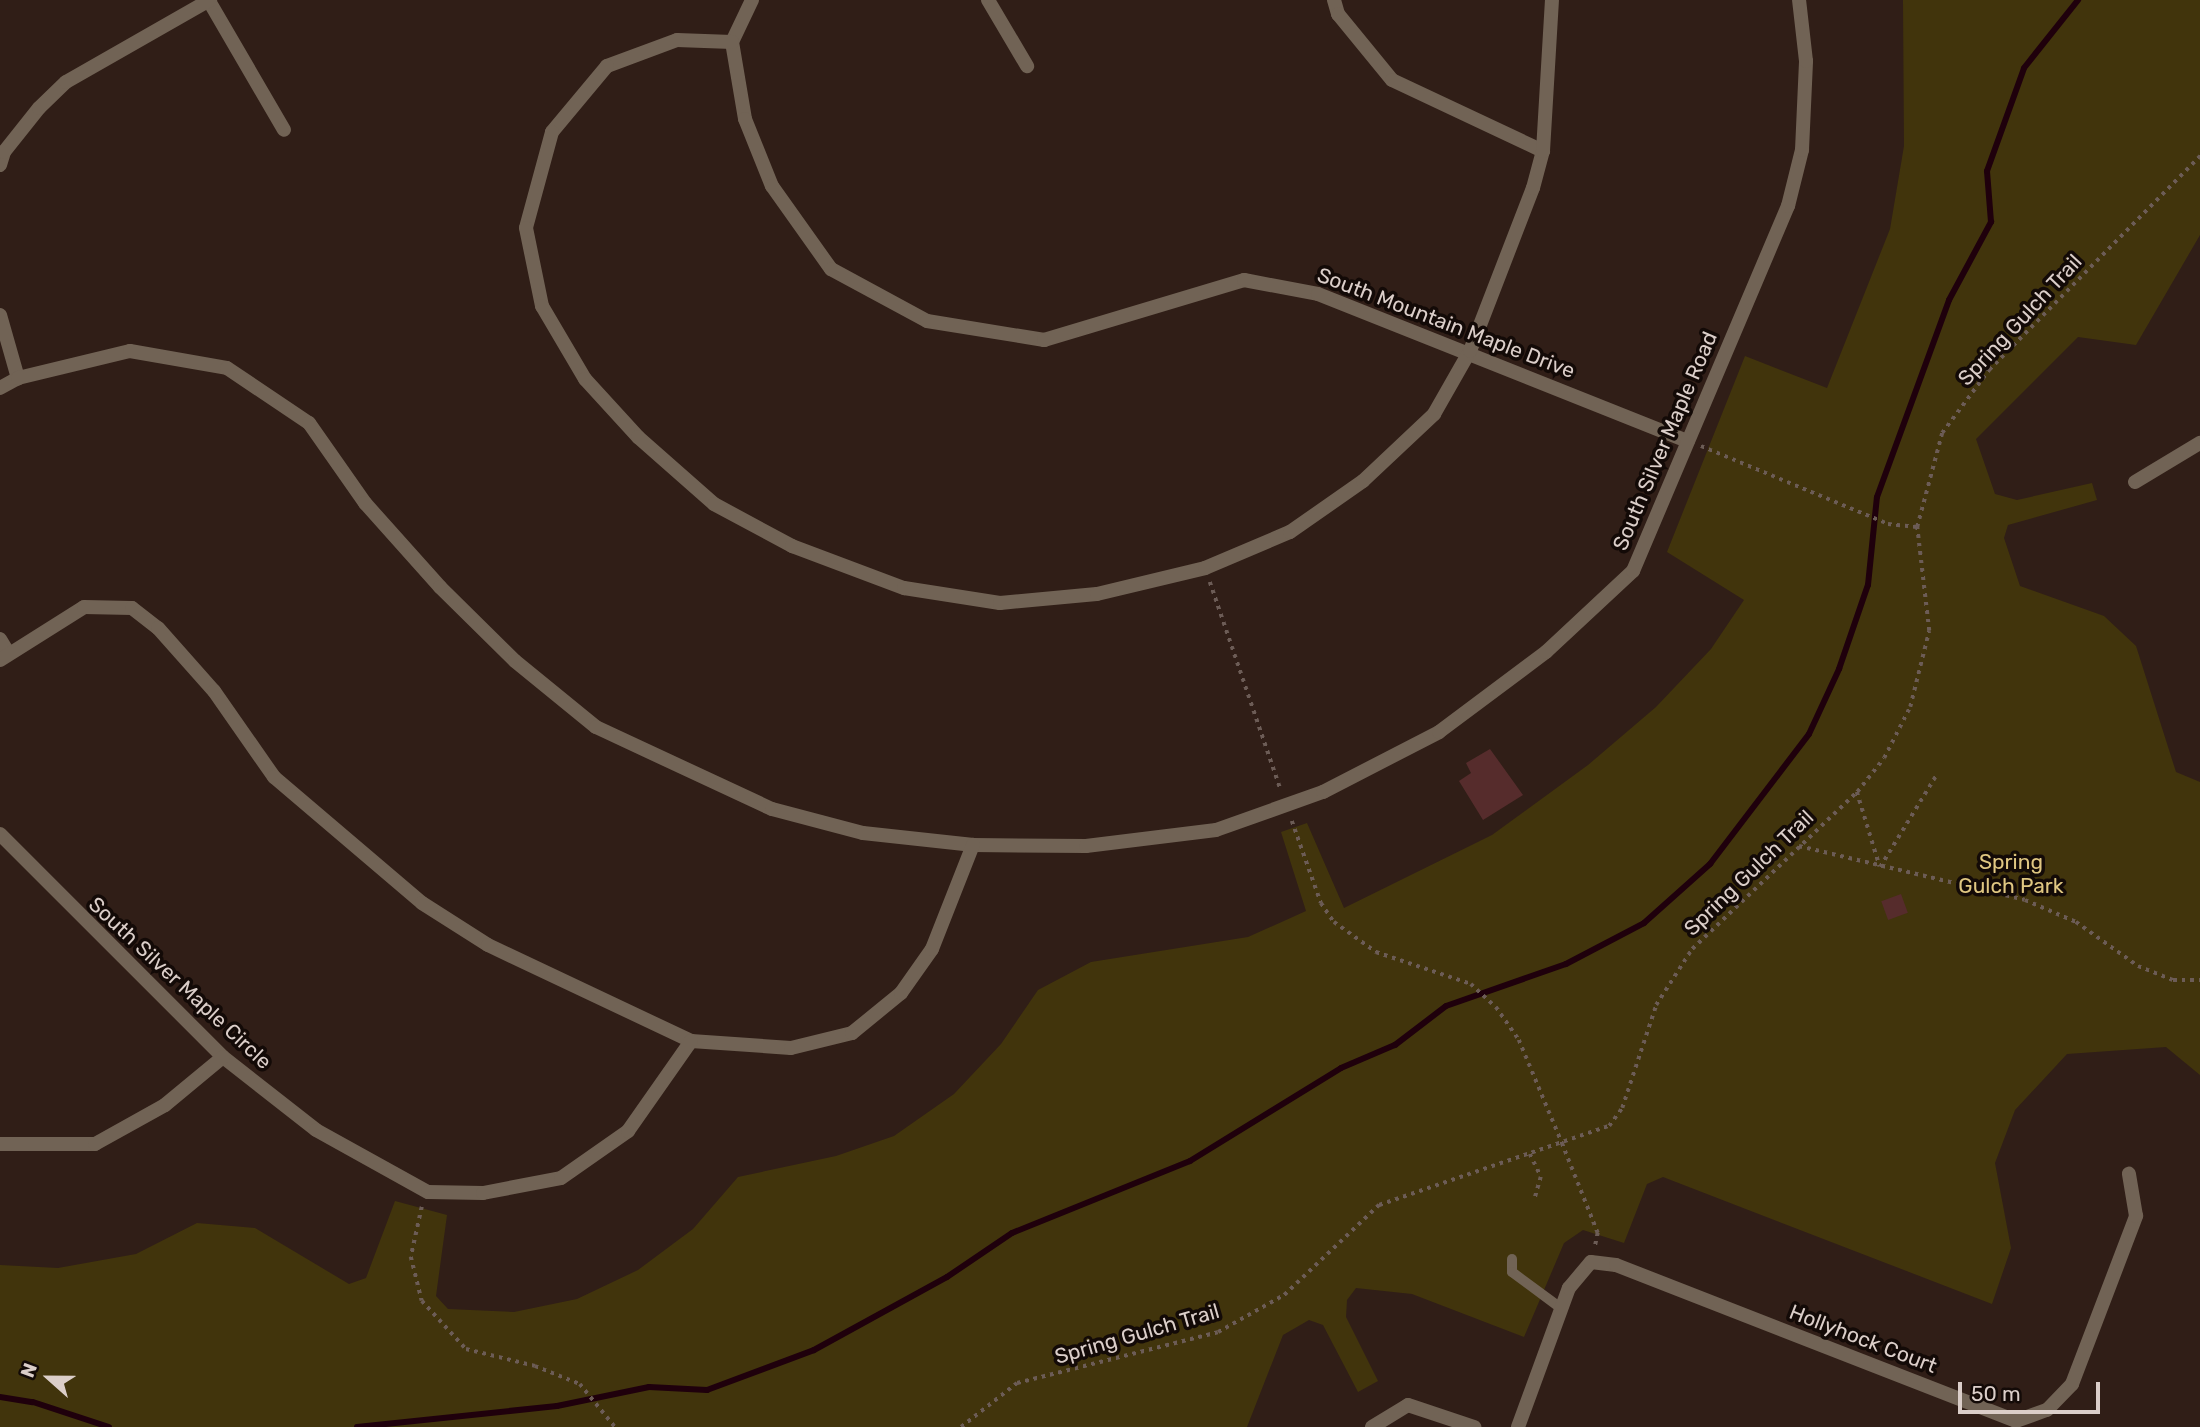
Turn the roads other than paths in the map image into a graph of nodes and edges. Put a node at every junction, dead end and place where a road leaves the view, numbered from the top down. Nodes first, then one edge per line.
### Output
1 (210, 0) edge
2 (752, 0) edge
3 (988, 0) edge
4 (1334, 0) edge
5 (1552, 0) edge
6 (1799, 0) edge
7 (732, 42) junction
8 (1027, 66) dead end
9 (284, 130) dead end
10 (1543, 151) junction
11 (0, 166) edge
12 (0, 315) edge
13 (1470, 351) junction
14 (18, 378) junction
15 (0, 388) edge
16 (1688, 441) junction
17 (2200, 443) edge
18 (2135, 482) dead end
19 (0, 639) edge
20 (4, 657) edge
21 (0, 834) edge
22 (973, 845) junction
23 (691, 1041) junction
24 (223, 1057) junction
25 (0, 1144) edge
26 (2129, 1174) dead end
27 (1512, 1259) dead end
28 (1562, 1309) junction
29 (1372, 1427) edge
30 (1474, 1427) edge
31 (1518, 1427) edge

1 - 9 street
1 - 11 street
2 - 7 street
3 - 8 street
4 - 10 street
5 - 10 street
6 - 16 street, South Silver Maple Road
7 - 13 street, South Mountain Maple Drive
7 - 13 street
10 - 13 street
12 - 14 street
13 - 16 street, South Mountain Maple Drive
14 - 15 street, South Silver Maple Road
14 - 22 street, South Silver Maple Road
16 - 22 street, South Silver Maple Road
17 - 18 street
19 - 20 street
20 - 23 street
21 - 24 street, South Silver Maple Circle
22 - 23 street
23 - 24 street, South Silver Maple Circle
24 - 25 street
26 - 28 street, Hollyhock Court
27 - 28 lane
28 - 31 street
29 - 30 street

